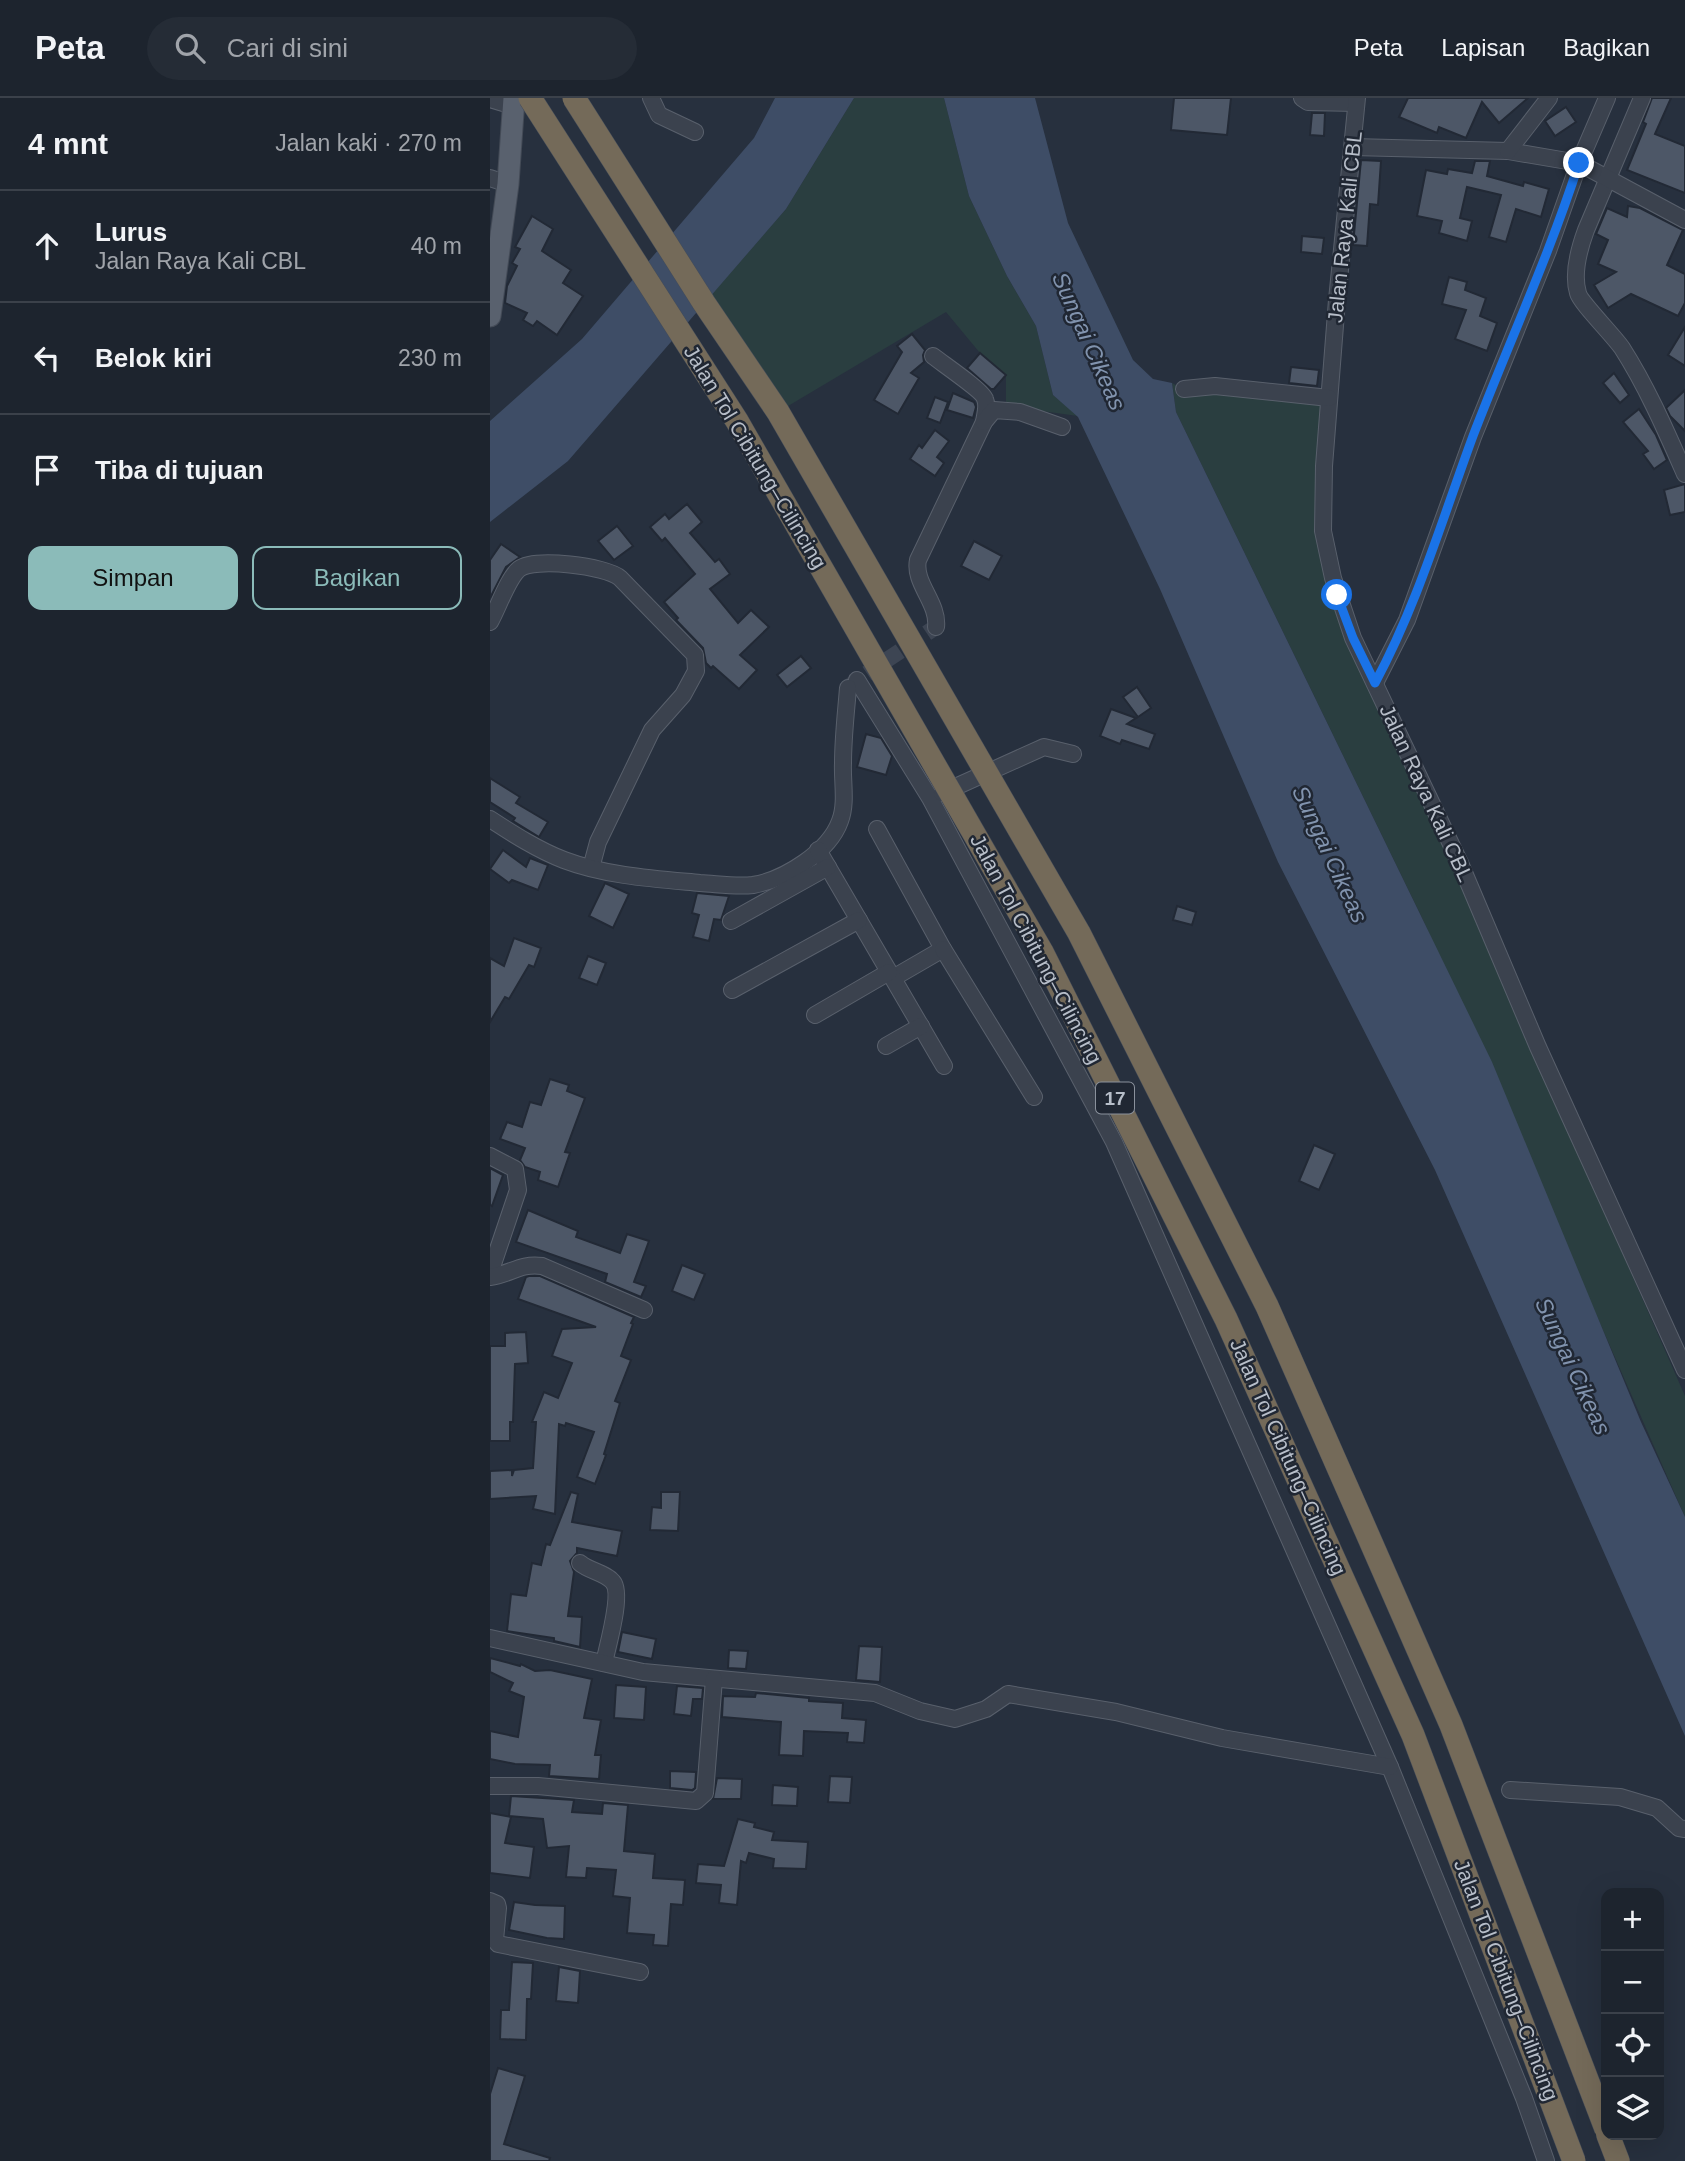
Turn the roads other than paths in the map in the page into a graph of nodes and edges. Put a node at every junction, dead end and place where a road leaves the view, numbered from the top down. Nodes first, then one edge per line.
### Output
1 (574, 98) edge
2 (651, 98) edge
3 (1302, 98) edge
4 (1549, 98) edge
5 (1606, 98) edge
6 (1643, 98) edge
7 (490, 99) edge
8 (1357, 100) edge
9 (519, 101) edge
10 (695, 132) dead end
11 (1353, 147) junction
12 (1508, 151) junction
13 (1583, 165) junction
14 (1605, 178) junction
15 (499, 181) edge
16 (1685, 220) edge
17 (1562, 256) junction
18 (490, 316) edge
19 (933, 356) dead end
20 (1184, 389) dead end
21 (1329, 398) junction
22 (984, 422) junction
23 (1062, 427) dead end
24 (1685, 474) edge
25 (490, 622) edge
26 (936, 626) dead end
27 (1375, 683) junction
28 (1073, 754) dead end
29 (930, 798) junction
30 (490, 819) edge
31 (877, 830) dead end
32 (818, 850) junction
33 (828, 867) junction
34 (591, 868) junction
35 (859, 920) junction
36 (731, 921) dead end
37 (943, 949) junction
38 (891, 975) junction
39 (732, 989) dead end
40 (815, 1016) dead end
41 (920, 1026) junction
42 (886, 1045) dead end
43 (943, 1066) dead end
44 (1034, 1097) dead end
45 (490, 1156) edge
46 (490, 1275) edge
47 (644, 1310) dead end
48 (1685, 1370) edge
49 (580, 1563) dead end
50 (490, 1638) edge
51 (604, 1663) junction
52 (714, 1679) junction
53 (1391, 1767) junction
54 (490, 1786) edge
55 (1510, 1790) dead end
56 (1685, 1829) edge
57 (490, 1901) edge
58 (640, 1972) dead end
59 (1601, 2116) edge
60 (1610, 2140) edge
61 (1546, 2161) edge
62 (1574, 2161) edge
63 (1618, 2161) edge

1 - 59 highway, Jalan Tol Cibitung–Cilincing / 17, bridge
2 - 10 street
3 - 8 street
4 - 12 street
5 - 13 street
6 - 14 street
7 - 9 street
8 - 11 street, Jalan Raya Kali CBL
9 - 15 main road
9 - 62 highway, Jalan Tol Cibitung–Cilincing / 17, bridge
11 - 12 street
11 - 21 street, Jalan Raya Kali CBL
12 - 13 street
13 - 14 street
13 - 17 street
14 - 16 street
14 - 17 street
15 - 18 main road
17 - 24 street
17 - 27 street
19 - 22 street
20 - 21 street
21 - 27 street, Jalan Raya Kali CBL
22 - 23 street
22 - 26 street
25 - 34 street
27 - 48 street, Jalan Raya Kali CBL
28 - 29 street
29 - 32 street
29 - 53 street
30 - 34 street
31 - 37 street
32 - 33 street
32 - 34 street
33 - 35 street
33 - 36 street
35 - 38 street
35 - 39 street
37 - 38 street
37 - 44 street
38 - 40 street
38 - 41 street
41 - 42 street
41 - 43 street
45 - 46 street
46 - 47 street
49 - 51 street
50 - 51 street
51 - 52 street
52 - 53 street
52 - 54 street
53 - 61 street
55 - 56 street
57 - 58 street
60 - 63 highway

